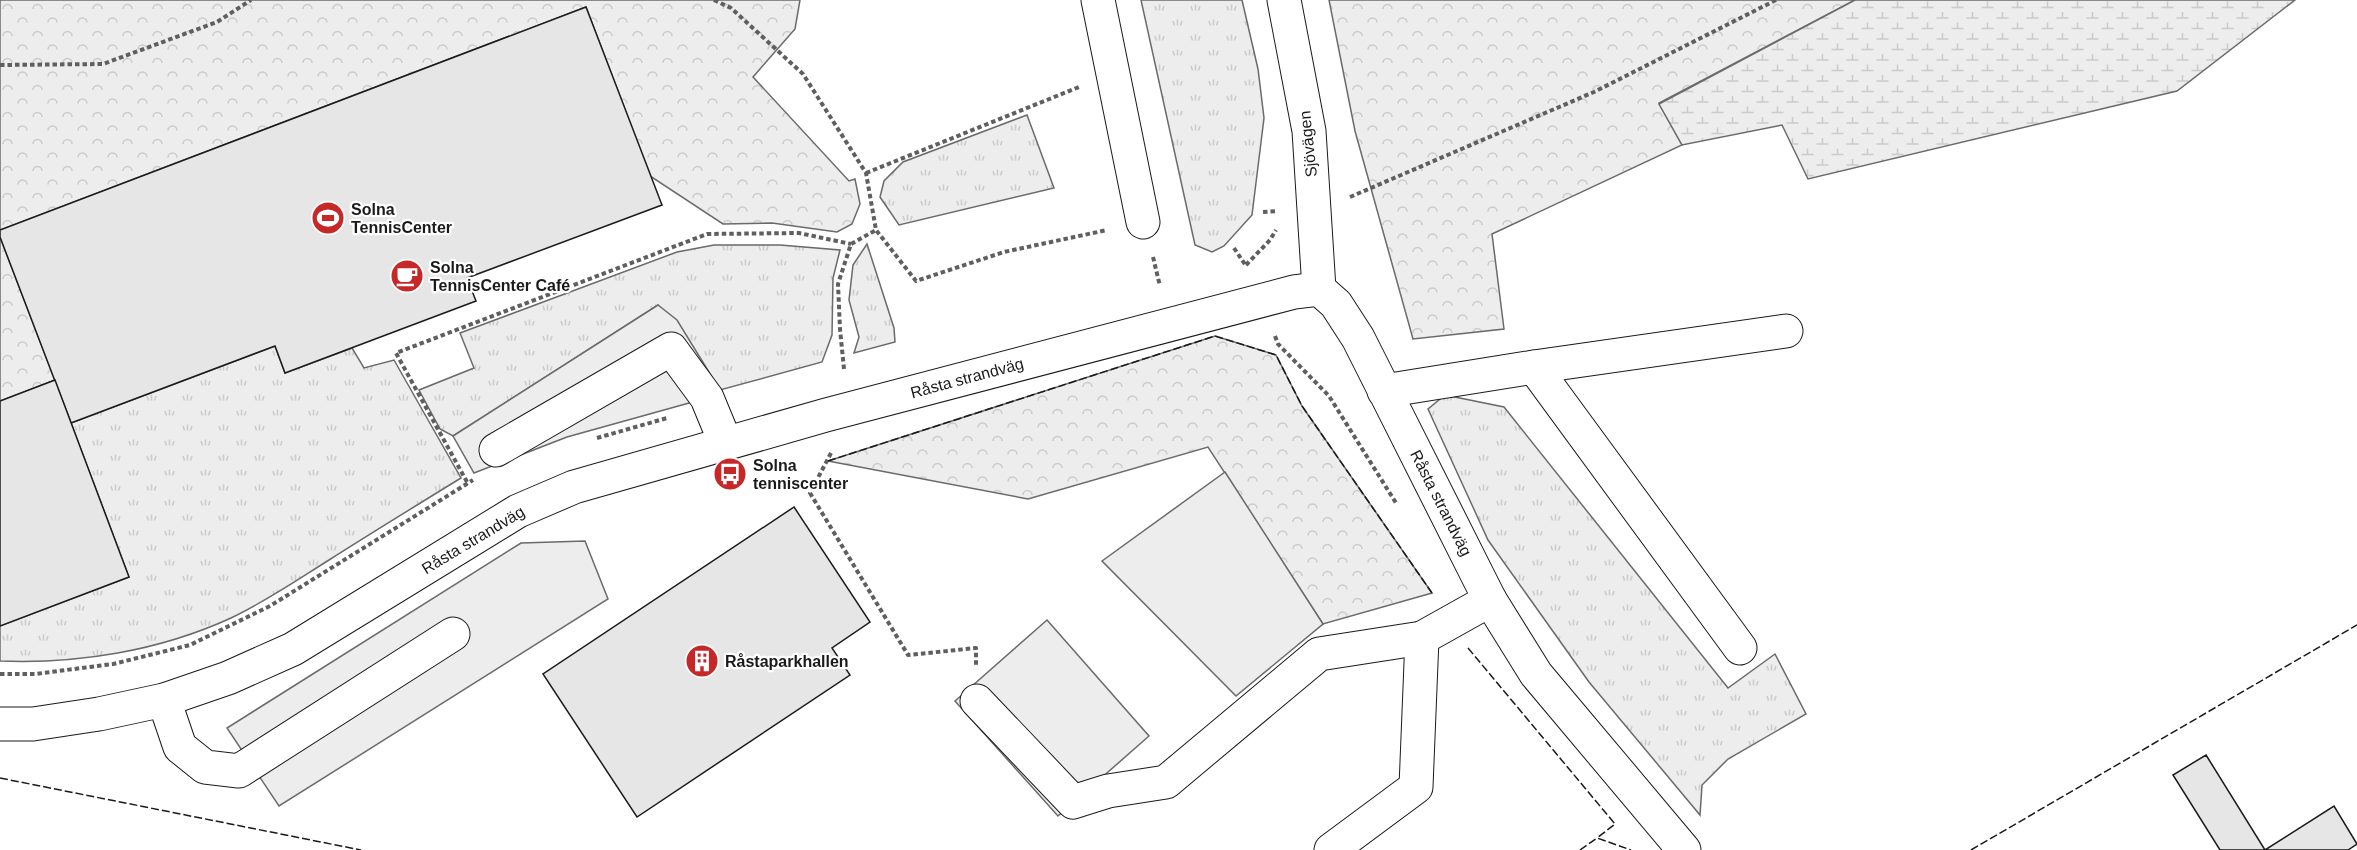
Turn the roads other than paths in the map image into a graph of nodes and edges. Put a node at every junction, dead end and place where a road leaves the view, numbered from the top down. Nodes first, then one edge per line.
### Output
1 (1098, 0) edge
2 (1284, 0) edge
3 (1143, 222) road end
4 (1319, 289) junction
5 (1786, 331) dead end
6 (1534, 367) junction
7 (1384, 391) junction
8 (726, 444) junction
9 (496, 450) dead end
10 (1490, 600) junction
11 (453, 634) dead end
12 (1422, 638) junction
13 (1740, 648) dead end
14 (164, 700) junction
15 (977, 701) dead end
16 (0, 724) edge
17 (1330, 850) edge
18 (1684, 850) edge

1 - 3 street
2 - 4 street, Sjövägen
4 - 7 street, Råsta strandväg
4 - 8 street, Råsta strandväg
5 - 6 street
6 - 7 street
6 - 13 street
7 - 10 street, Råsta strandväg
8 - 9 street
8 - 14 street, Råsta strandväg
10 - 12 street
10 - 18 street, Råsta strandväg
11 - 14 street
12 - 15 street
12 - 17 street
14 - 16 street, Råsta strandväg

